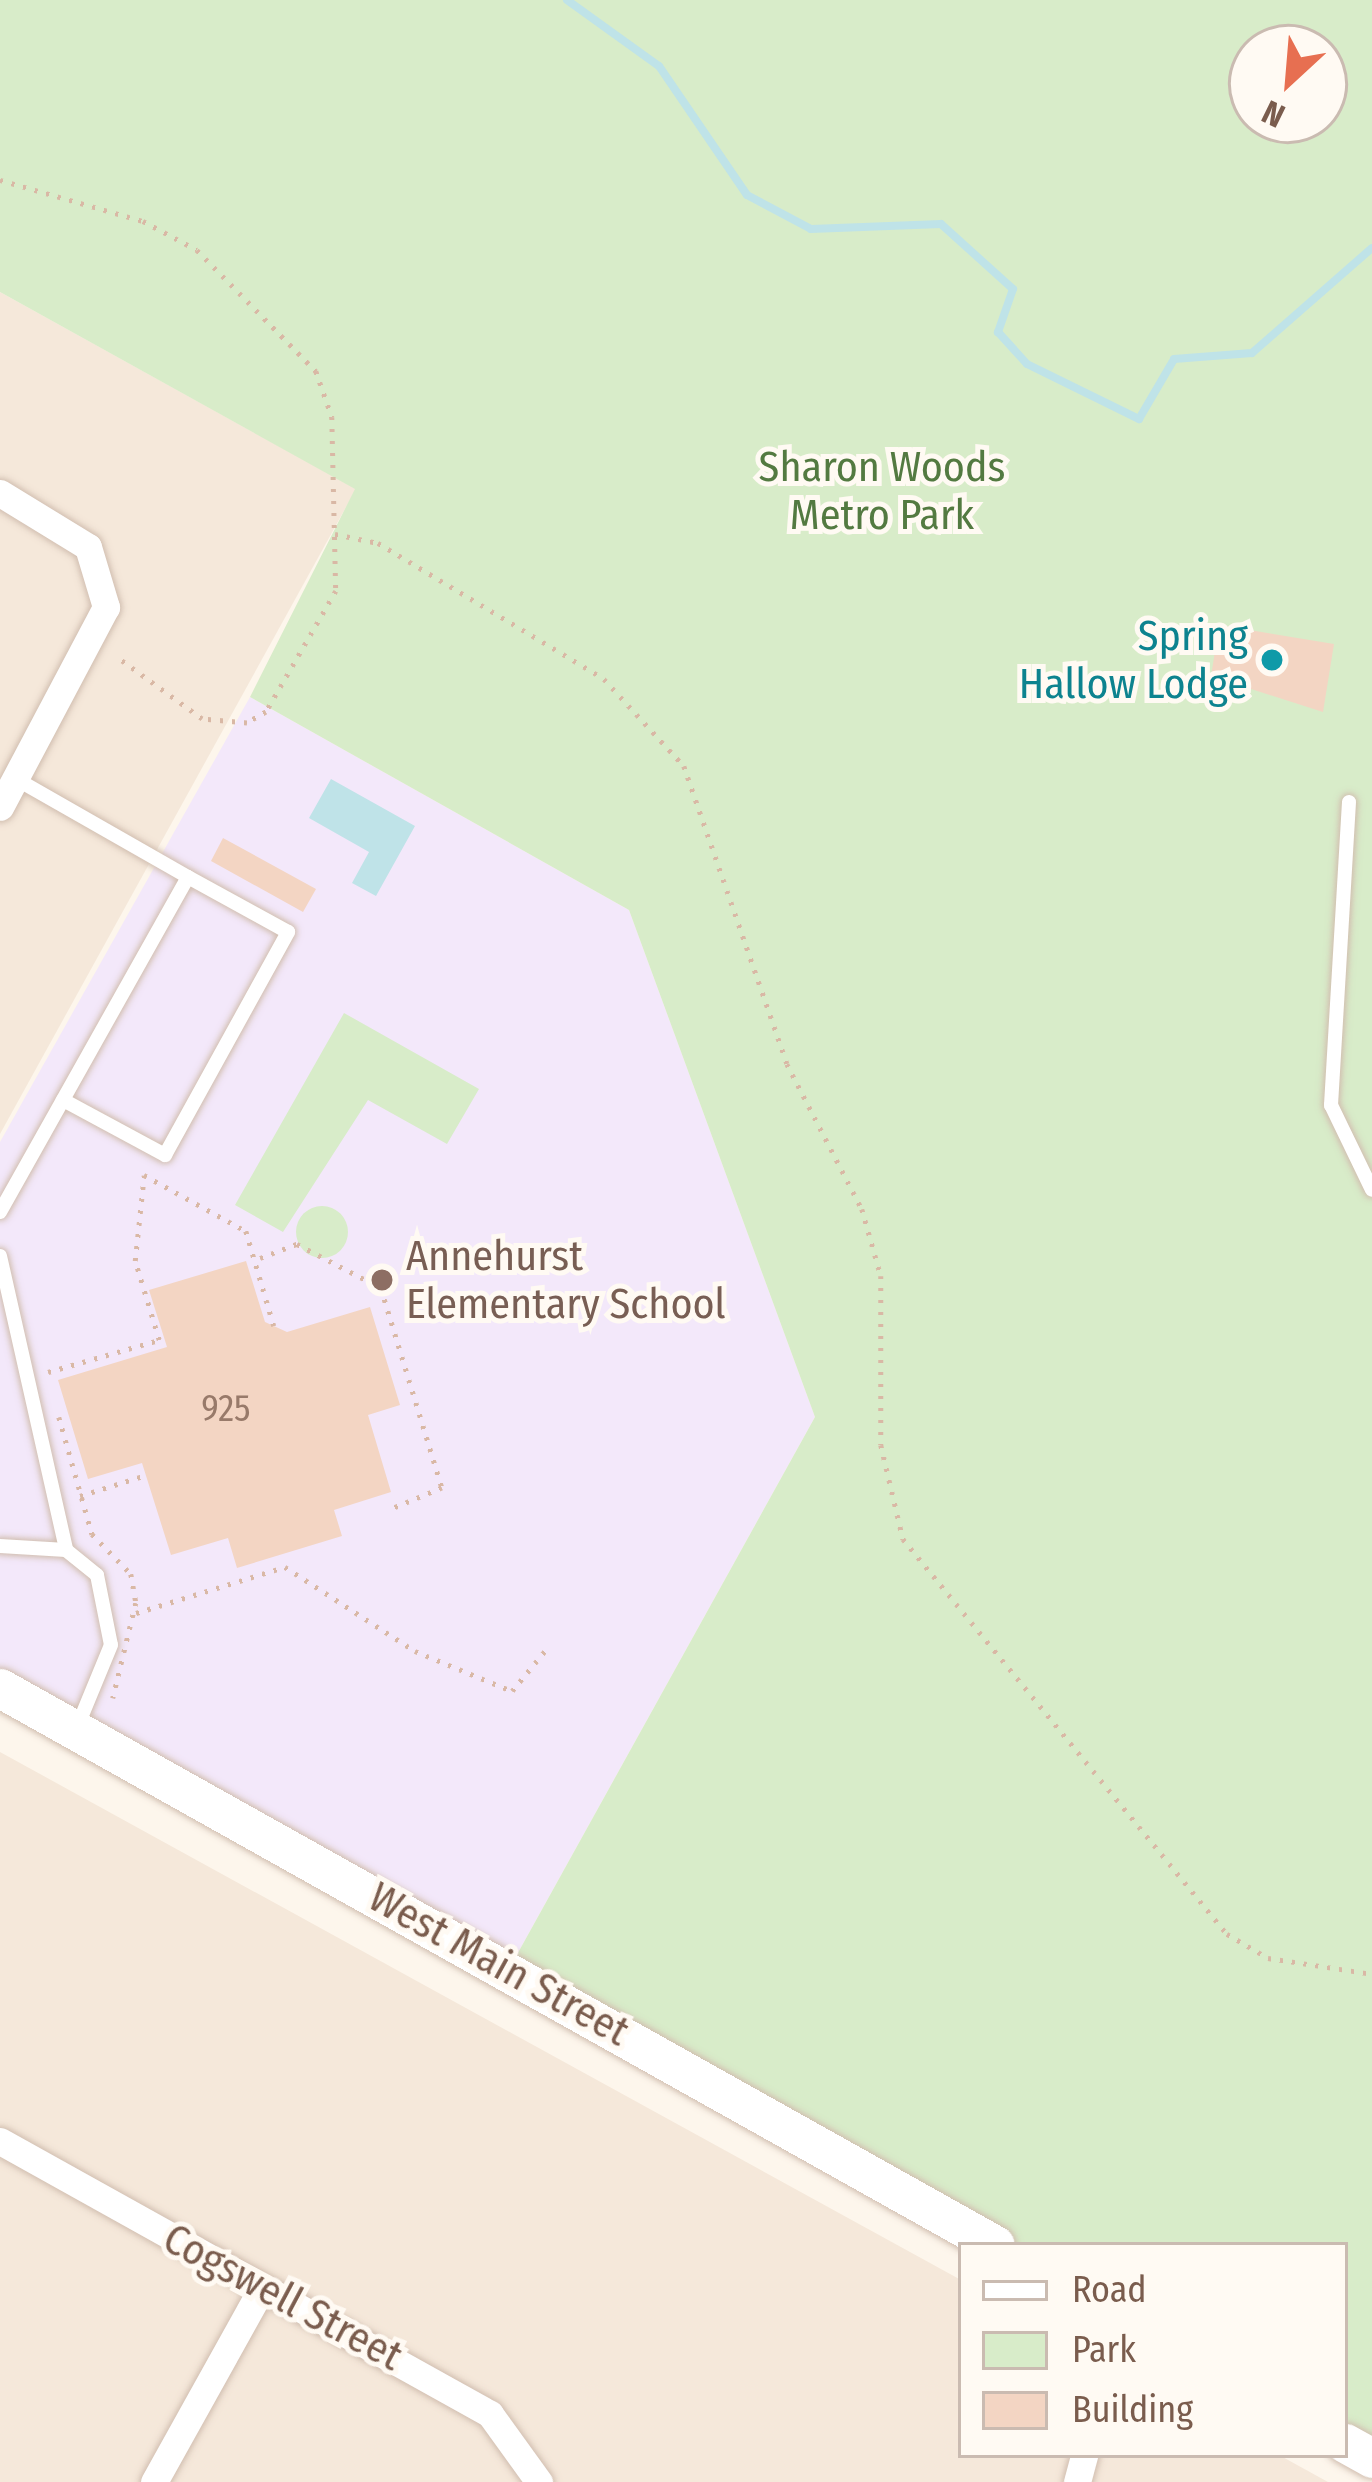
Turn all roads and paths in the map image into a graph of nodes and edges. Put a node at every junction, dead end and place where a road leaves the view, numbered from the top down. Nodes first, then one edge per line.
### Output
1 (0, 180) edge
2 (0, 494) edge
3 (335, 533) junction
4 (115, 656) dead end
5 (16, 778) junction
6 (1349, 802) dead end
7 (0, 807) edge
8 (188, 877) junction
9 (63, 1100) junction
10 (1372, 1190) edge
11 (0, 1212) edge
12 (0, 1256) edge
13 (260, 1258) junction
14 (274, 1326) dead end
15 (146, 1475) dead end
16 (80, 1496) junction
17 (389, 1510) dead end
18 (0, 1546) edge
19 (66, 1550) junction
20 (136, 1613) junction
21 (548, 1647) dead end
22 (0, 1688) edge
23 (110, 1703) dead end
24 (75, 1730) junction
25 (1372, 1974) edge
26 (0, 2141) edge
27 (990, 2242) edge
28 (262, 2288) junction
29 (154, 2482) edge
30 (538, 2482) edge

1 - 3 path
2 - 5 street
3 - 4 path
3 - 25 path
5 - 7 street
5 - 8 lane
6 - 10 lane
8 - 9 lane
8 - 9 lane
9 - 11 lane
12 - 19 lane
13 - 14 path
13 - 16 path
13 - 17 path
15 - 16 path
16 - 20 path
18 - 19 lane
19 - 24 lane
20 - 21 path
20 - 23 path
22 - 24 main road, West Main Street
24 - 27 main road, West Main Street
26 - 28 street, Cogswell Street
28 - 29 street
28 - 30 street, Cogswell Street

